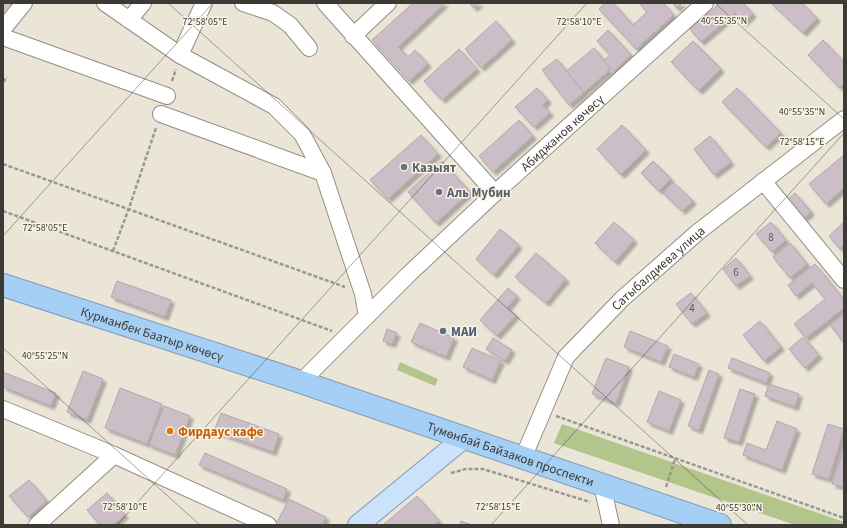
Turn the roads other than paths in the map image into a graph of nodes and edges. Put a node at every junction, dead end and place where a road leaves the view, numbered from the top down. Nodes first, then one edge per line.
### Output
1 (24, 3) edge
2 (105, 3) edge
3 (143, 3) edge
4 (204, 3) edge
5 (243, 3) edge
6 (325, 3) edge
7 (388, 3) edge
8 (704, 3) edge
9 (130, 20) junction
10 (3, 29) edge
11 (353, 36) junction
12 (3, 37) edge
13 (309, 48) dead end
14 (180, 55) junction
15 (167, 96) road end
16 (161, 114) road end
17 (843, 121) edge
18 (323, 173) junction
19 (764, 182) junction
20 (495, 193) junction
21 (844, 280) edge
22 (3, 285) edge
23 (367, 316) junction
24 (301, 382) junction
25 (3, 409) edge
26 (464, 438) junction
27 (114, 455) junction
28 (523, 458) junction
29 (602, 485) junction
30 (37, 525) edge
31 (268, 525) edge
32 (358, 525) edge
33 (611, 525) edge
34 (720, 525) edge

1 - 10 street
2 - 9 street
3 - 9 street
4 - 14 street
5 - 13 street
6 - 11 street
7 - 11 street
8 - 20 street, Абиджанов көчөсү
9 - 14 street
11 - 20 street
12 - 15 street
14 - 18 street
16 - 18 street
17 - 19 street, Сатыбалдиева улица
18 - 23 street
19 - 21 street
19 - 28 street, Сатыбалдиева улица
20 - 23 street, Абиджанов көчөсү
22 - 24 highway, Курманбек Баатыр көчөсү
23 - 24 street, Абиджанов көчөсү
24 - 26 highway, Түмөнбай Байзаков проспекти
25 - 27 street
26 - 28 highway, Түмөнбай Байзаков проспекти
26 - 32 main road
27 - 30 street
27 - 31 street
28 - 29 highway, Түмөнбай Байзаков проспекти
29 - 33 street
29 - 34 highway, Түмөнбай Байзаков проспекти

